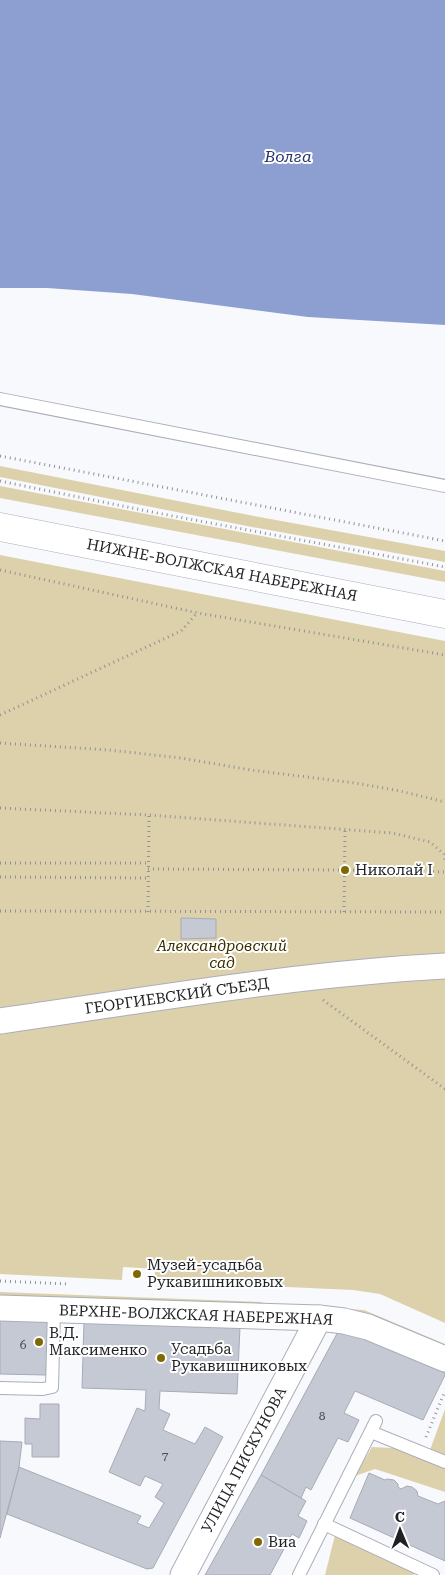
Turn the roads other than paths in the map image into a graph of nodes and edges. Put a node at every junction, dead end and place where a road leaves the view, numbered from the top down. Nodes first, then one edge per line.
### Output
1 (0, 399) edge
2 (445, 486) edge
3 (0, 527) edge
4 (445, 614) edge
5 (445, 966) edge
6 (0, 1021) edge
7 (0, 1308) edge
8 (54, 1310) junction
9 (319, 1318) junction
10 (445, 1359) edge
11 (0, 1388) edge
12 (445, 1462) edge
13 (324, 1524) junction
14 (430, 1574) edge
15 (183, 1575) edge
16 (299, 1575) edge

1 - 2 lane
3 - 4 main road, НИЖНЕ-ВОЛЖСКАЯ НАБЕРЕЖНАЯ
5 - 6 street, ГЕОРГИЕВСКИЙ СЪЕЗД
7 - 8 street, ВЕРХНЕ-ВОЛЖСКАЯ НАБЕРЕЖНАЯ
8 - 9 street, ВЕРХНЕ-ВОЛЖСКАЯ НАБЕРЕЖНАЯ
8 - 11 lane
9 - 10 street, ВЕРХНЕ-ВОЛЖСКАЯ НАБЕРЕЖНАЯ
9 - 15 street, УЛИЦА ПИСКУНОВА
12 - 13 lane
13 - 14 lane
13 - 16 lane

